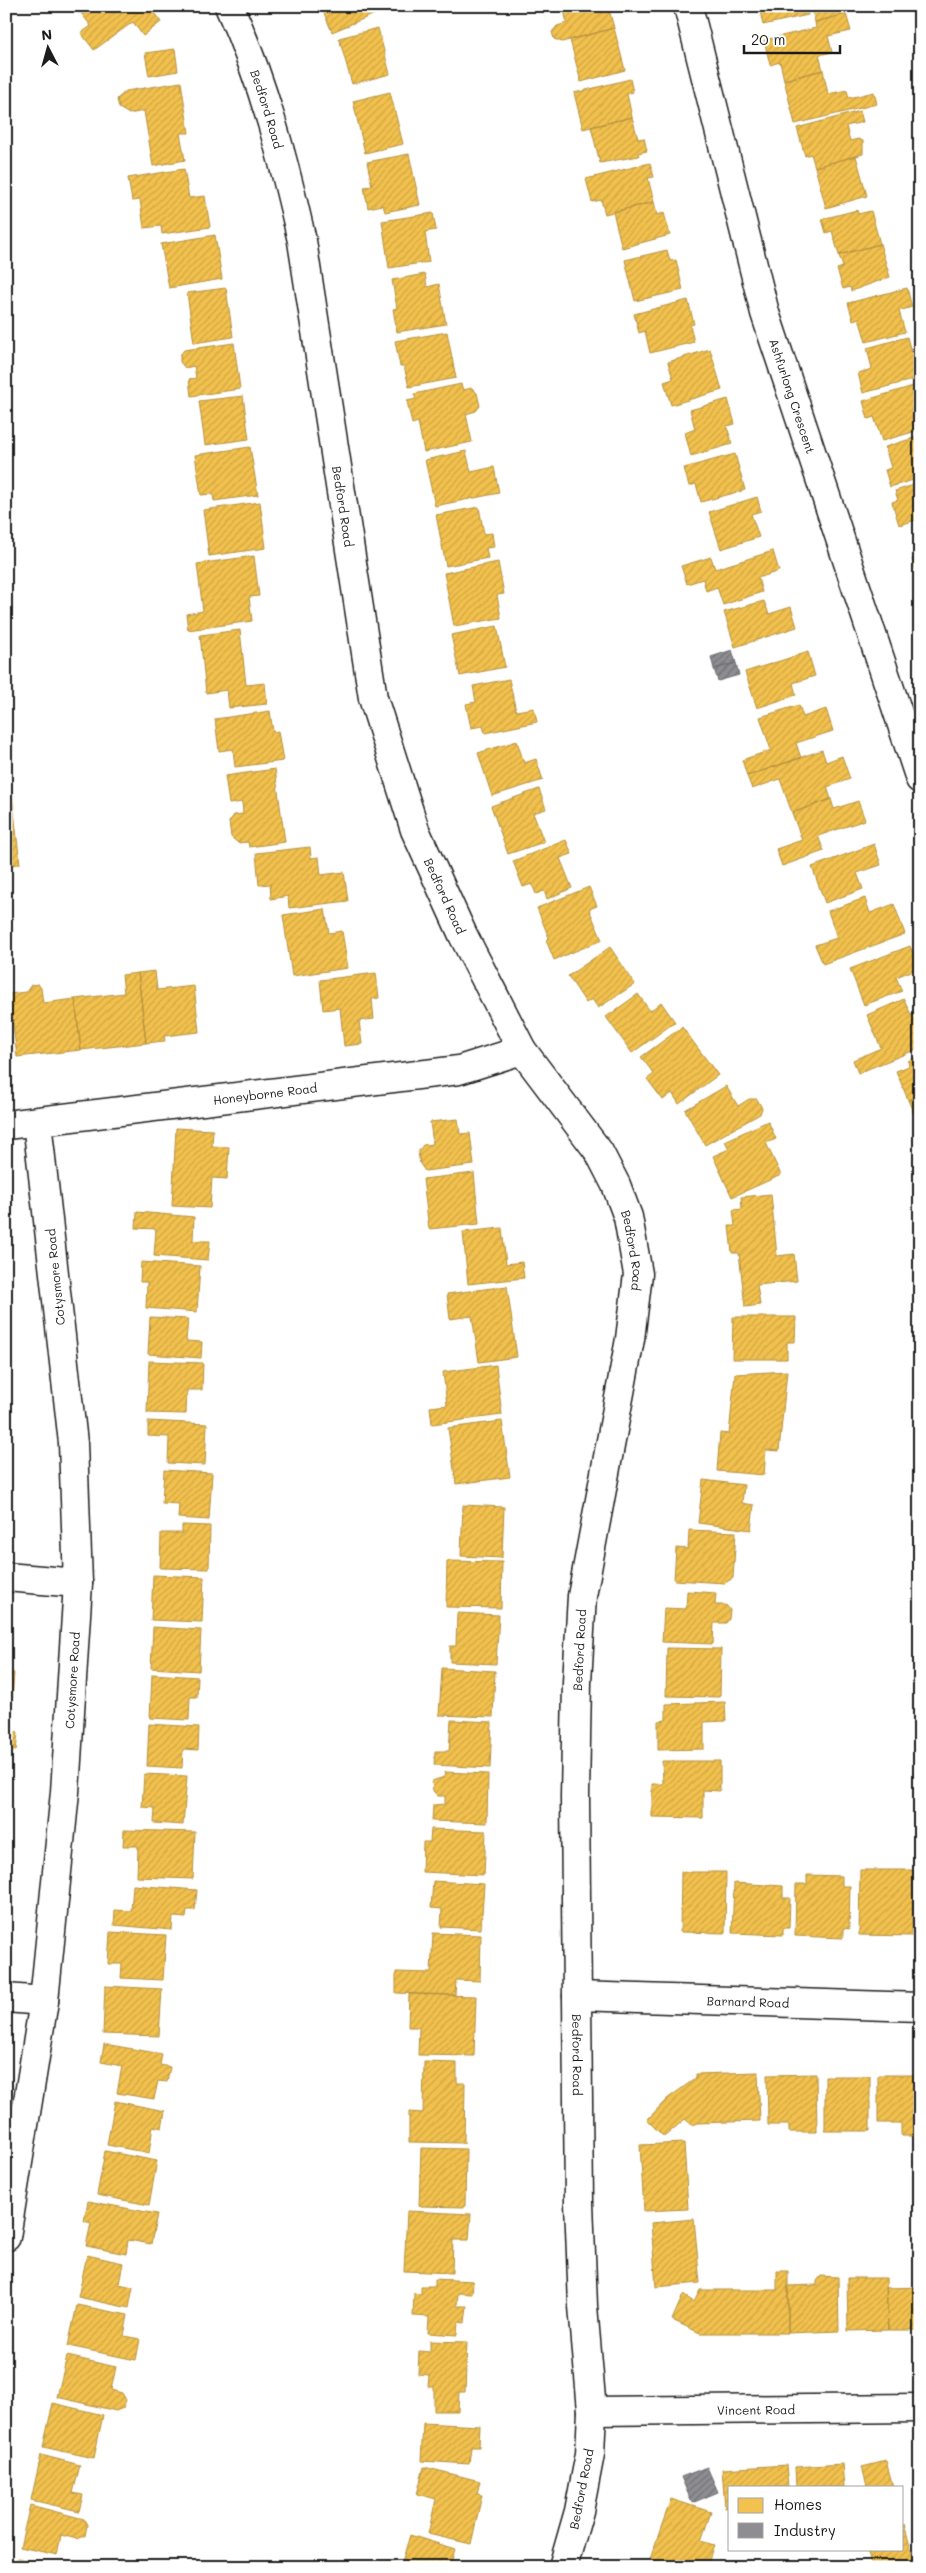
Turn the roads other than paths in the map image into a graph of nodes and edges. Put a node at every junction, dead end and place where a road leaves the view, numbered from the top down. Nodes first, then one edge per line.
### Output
1 (229, 6) edge
2 (688, 6) edge
3 (920, 779) edge
4 (522, 1050) junction
5 (37, 1122) junction
6 (6, 1125) edge
7 (6, 1577) edge
8 (78, 1583) junction
9 (577, 1996) junction
10 (6, 1998) edge
11 (44, 2001) junction
12 (920, 2007) edge
13 (6, 2237) edge
14 (920, 2408) edge
15 (592, 2411) junction
16 (562, 2567) edge

1 - 4 street, Bedford Road
2 - 3 street, Ashfurlong Crescent
4 - 5 street, Honeyborne Road
4 - 9 street, Bedford Road
5 - 6 street, Honeyborne Road
5 - 8 street, Cotysmore Road
7 - 8 street
8 - 11 street, Cotysmore Road
9 - 12 street, Barnard Road
9 - 15 street, Bedford Road
10 - 11 street
11 - 13 street, Cotysmore Road
14 - 15 street, Vincent Road
15 - 16 street, Bedford Road

